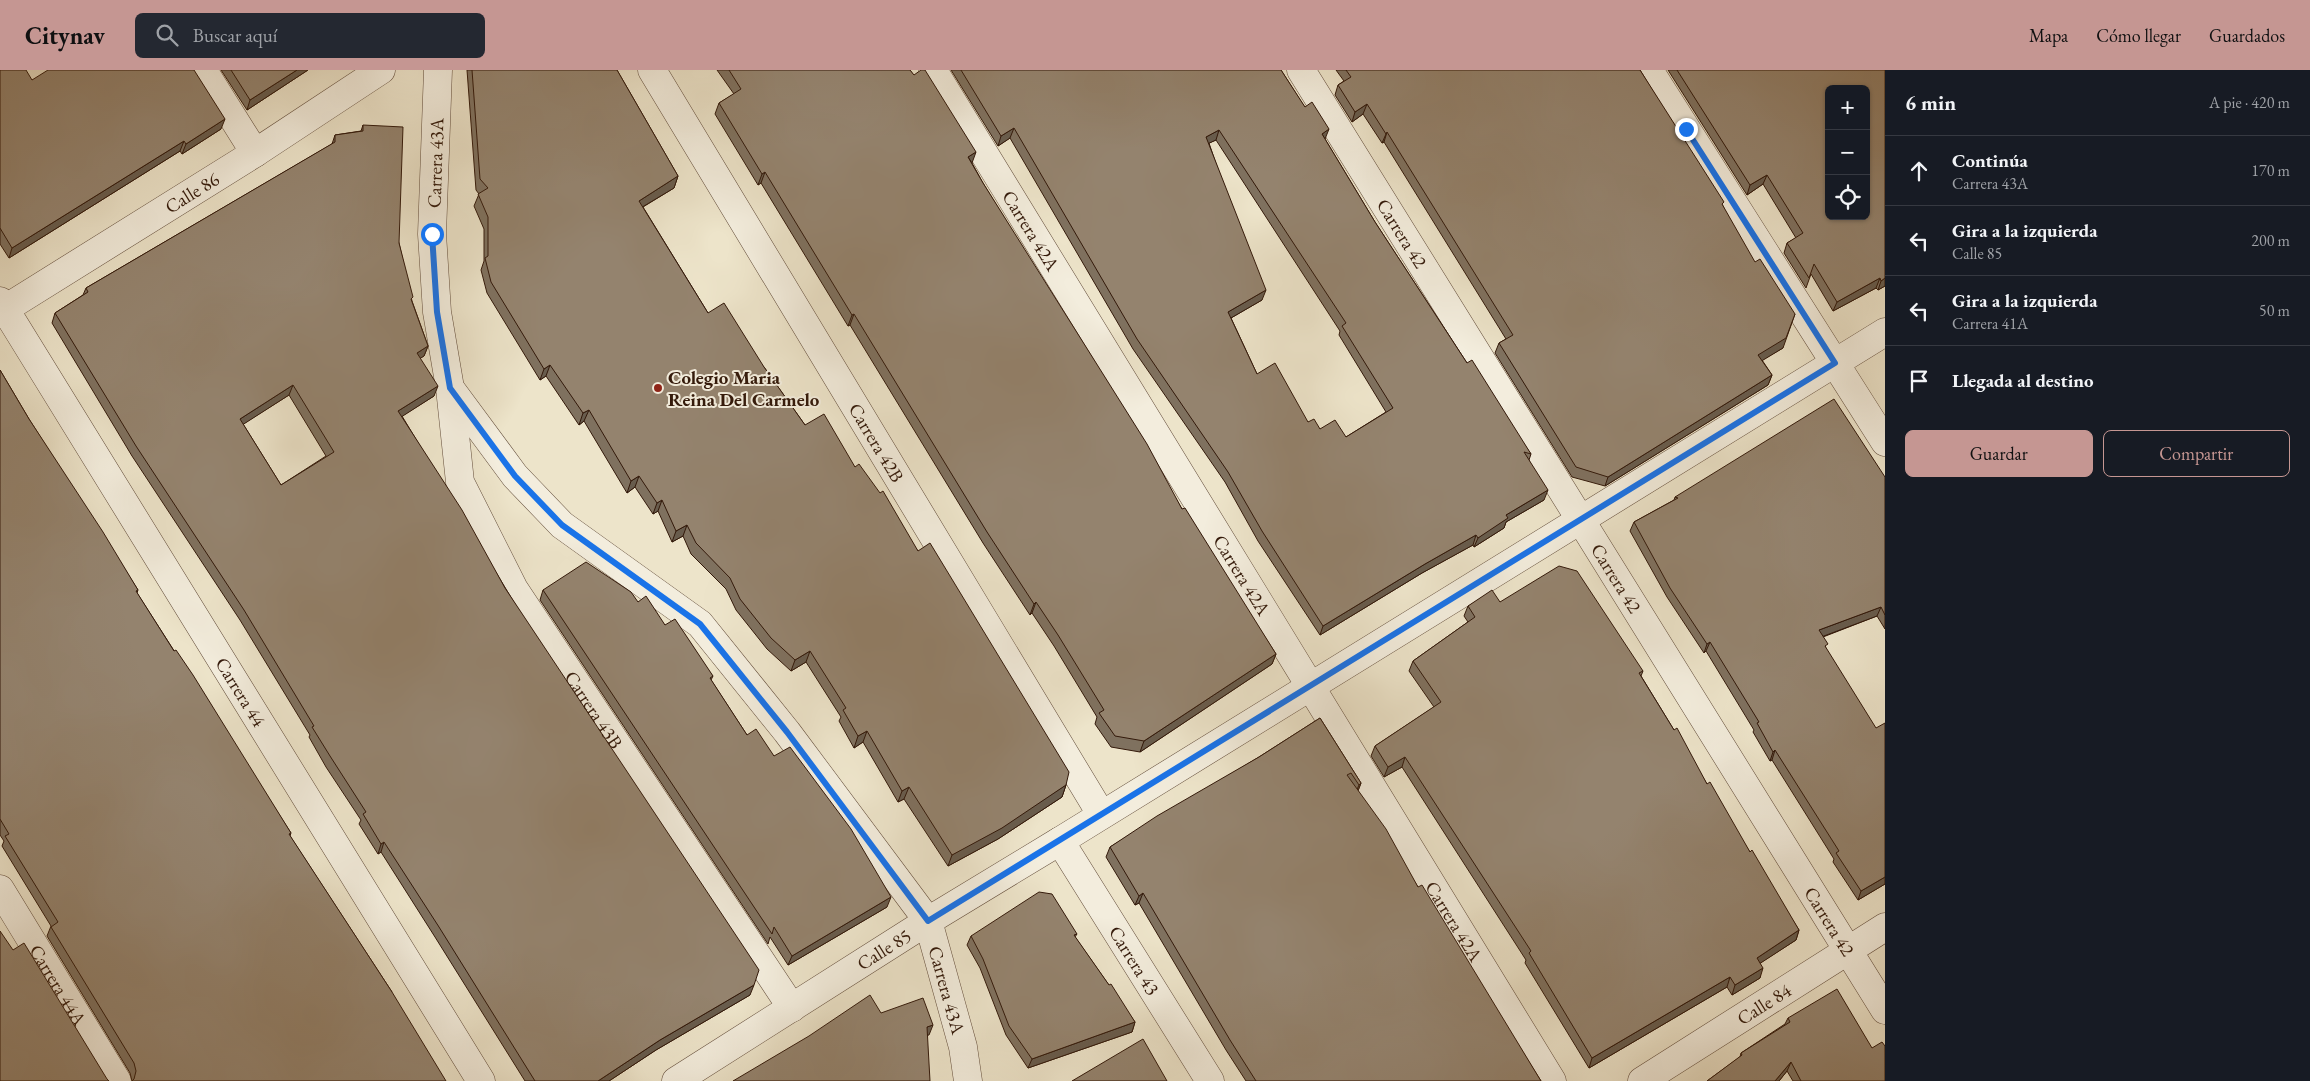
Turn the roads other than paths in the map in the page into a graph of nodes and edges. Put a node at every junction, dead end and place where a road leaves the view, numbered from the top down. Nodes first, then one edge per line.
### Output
1 (204, 70) edge
2 (381, 70) edge
3 (438, 70) edge
4 (652, 70) edge
5 (933, 70) edge
6 (1300, 70) edge
7 (1649, 70) edge
8 (255, 153) junction
9 (2, 308) edge
10 (1885, 332) edge
11 (1835, 363) junction
12 (450, 388) junction
13 (1885, 442) edge
14 (1581, 521) junction
15 (1311, 686) junction
16 (1101, 814) junction
17 (1060, 841) junction
18 (0, 889) edge
19 (928, 921) junction
20 (1885, 927) edge
21 (1848, 950) junction
22 (792, 1008) junction
23 (1885, 1010) edge
24 (117, 1081) edge
25 (481, 1081) edge
26 (676, 1081) edge
27 (968, 1081) edge
28 (1210, 1081) edge
29 (1552, 1081) edge
30 (1642, 1081) edge

1 - 8 street
2 - 8 street, Calle 86
3 - 12 street, Carrera 43A
4 - 16 street, Carrera 42B
5 - 15 street, Carrera 42A
6 - 14 street, Carrera 42
7 - 11 street
8 - 9 street, Calle 86
9 - 25 street, Carrera 44
10 - 11 street, Calle 85
11 - 13 street
11 - 14 street, Calle 85
12 - 19 street, Carrera 43A
12 - 22 street, Carrera 43B
14 - 15 street, Calle 85
14 - 21 street, Carrera 42
15 - 16 street, Calle 85
15 - 29 street, Carrera 42A
16 - 17 street, Calle 85
17 - 19 street, Calle 85
17 - 28 street, Carrera 43
18 - 24 street, Carrera 44A
19 - 22 street, Calle 85
19 - 27 street, Carrera 43A
20 - 21 street, Calle 84
21 - 23 street, Carrera 42
21 - 30 street, Calle 84
22 - 26 street, Calle 85

